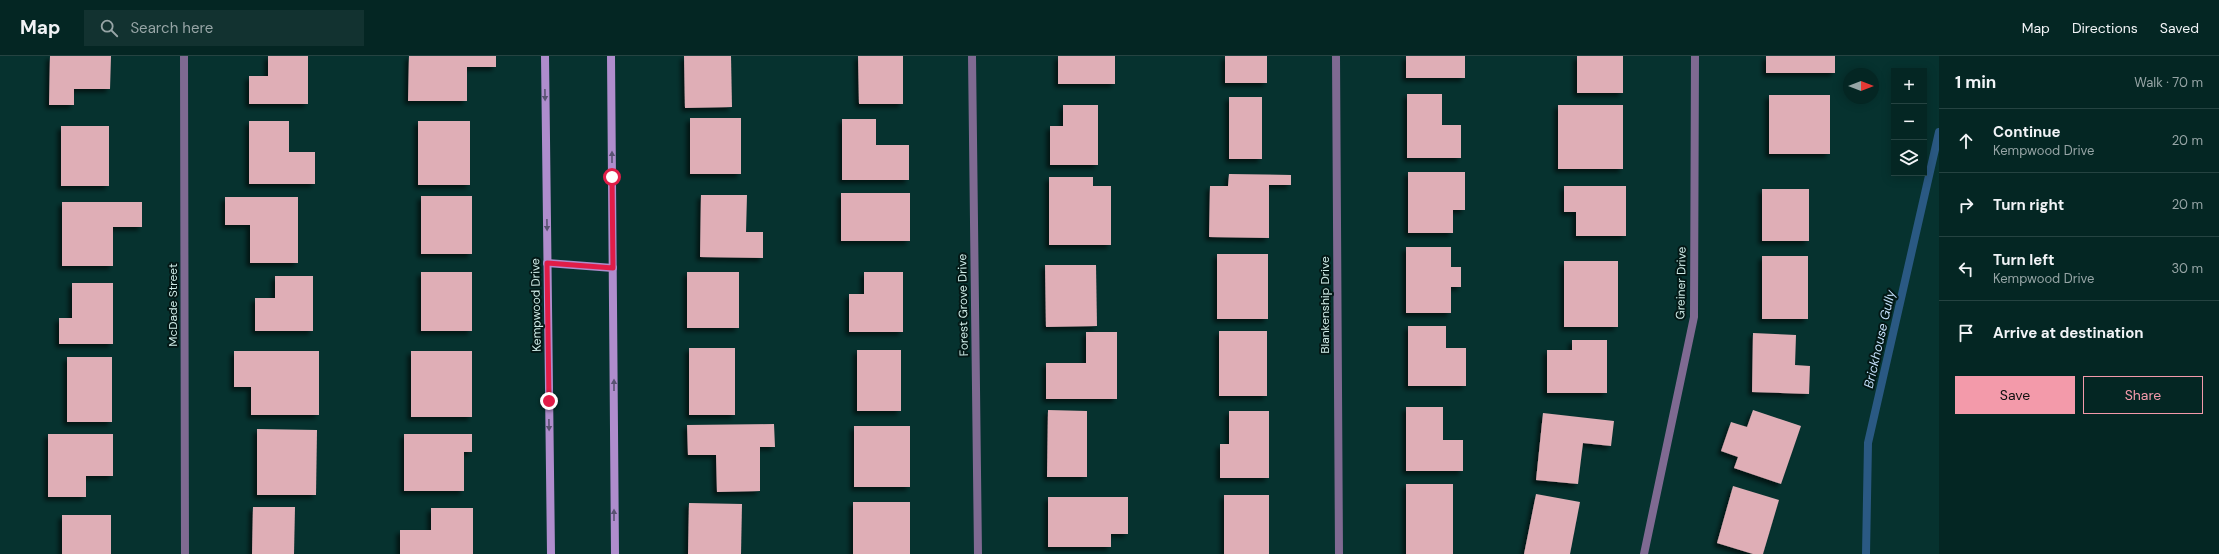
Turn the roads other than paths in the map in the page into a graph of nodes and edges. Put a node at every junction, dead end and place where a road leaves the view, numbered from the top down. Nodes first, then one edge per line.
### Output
1 (184, 56) edge
2 (545, 56) edge
3 (611, 56) edge
4 (972, 56) edge
5 (1336, 56) edge
6 (1695, 56) edge
7 (547, 263) junction
8 (613, 268) junction
9 (185, 554) edge
10 (551, 554) edge
11 (615, 554) edge
12 (978, 554) edge
13 (1339, 554) edge
14 (1644, 554) edge

1 - 9 street, McDade Street
2 -> 7 main road, Kempwood Drive
8 -> 3 main road
4 - 12 street, Forest Grove Drive
5 - 13 street, Blankenship Drive
6 - 14 street, Greiner Drive
7 - 8 main road
7 -> 10 main road, Kempwood Drive
11 -> 8 main road

